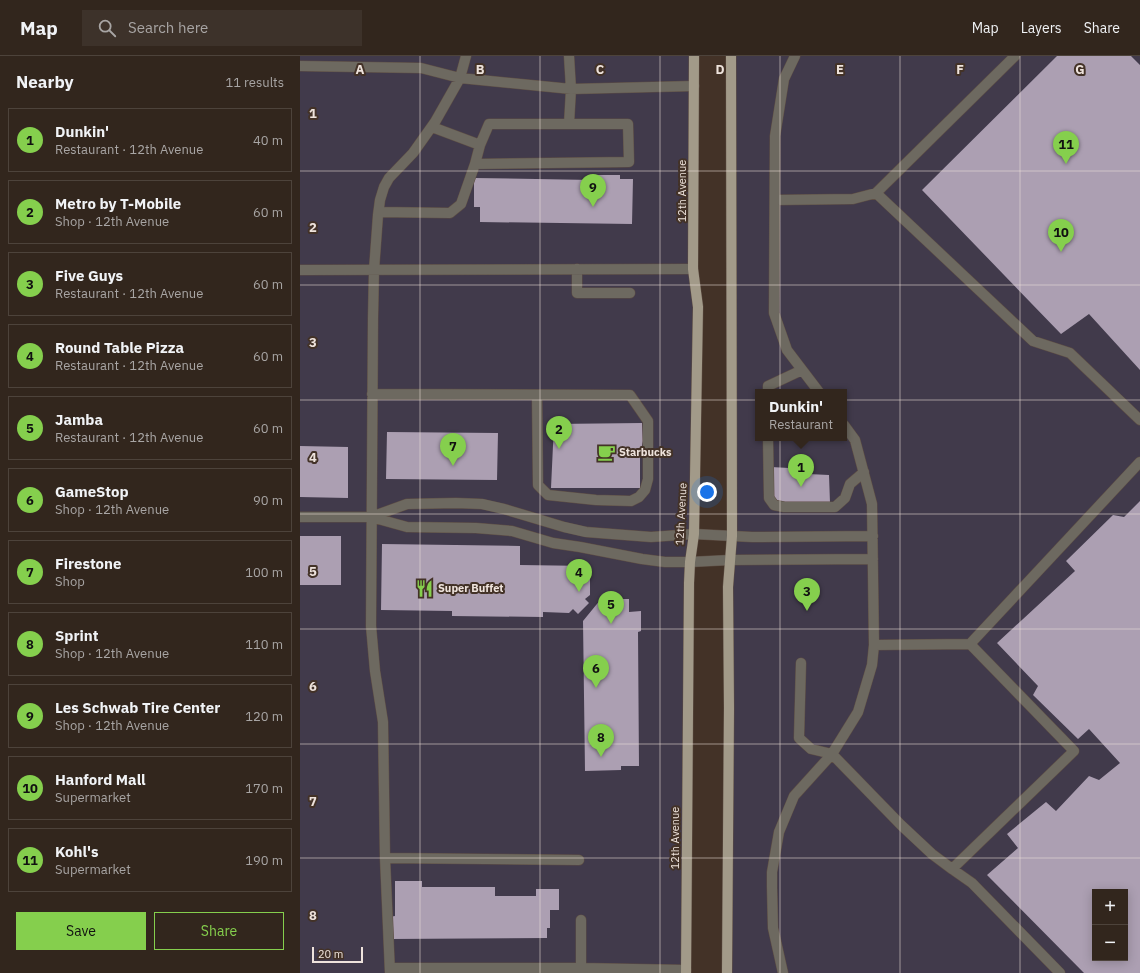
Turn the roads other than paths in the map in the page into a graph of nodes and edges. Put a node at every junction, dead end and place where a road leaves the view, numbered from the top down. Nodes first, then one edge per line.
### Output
1 (466, 56) edge
2 (569, 56) edge
3 (694, 56) edge
4 (731, 56) edge
5 (795, 56) edge
6 (1015, 56) edge
7 (300, 66) edge
8 (460, 78) junction
9 (694, 86) junction
10 (571, 89) junction
11 (569, 124) junction
12 (432, 127) junction
13 (480, 145) junction
14 (475, 164) junction
15 (876, 193) junction
16 (775, 200) junction
17 (378, 212) junction
18 (577, 269) junction
19 (693, 269) junction
20 (300, 270) edge
21 (374, 270) junction
22 (630, 293) dead end
23 (802, 370) junction
24 (768, 389) edge
25 (817, 389) edge
26 (372, 394) junction
27 (537, 395) junction
28 (1140, 420) edge
29 (847, 429) edge
30 (768, 441) edge
31 (1140, 462) edge
32 (864, 472) junction
33 (300, 517) edge
34 (371, 517) junction
35 (694, 534) junction
36 (732, 536) junction
37 (873, 536) junction
38 (873, 559) junction
39 (730, 560) junction
40 (690, 562) junction
41 (970, 644) junction
42 (874, 645) junction
43 (801, 663) dead end
44 (832, 754) junction
45 (385, 858) junction
46 (579, 860) dead end
47 (952, 869) junction
48 (581, 920) dead end
49 (581, 968) junction
50 (390, 970) edge
51 (686, 972) edge
52 (727, 973) edge
53 (783, 973) edge
54 (1060, 973) edge

1 - 8 street
2 - 10 street
3 - 9 main road, 12th Avenue
4 - 36 main road
5 - 16 street
6 - 15 street
7 - 8 street
8 - 10 street
8 - 12 street
9 - 10 street
9 - 19 main road, 12th Avenue
10 - 11 street
11 - 13 street
11 - 14 street
12 - 13 street
12 - 17 street
13 - 14 street
14 - 17 street
15 - 16 street
15 - 28 street
16 - 23 street
17 - 21 street
18 - 19 street
18 - 21 street
18 - 22 street
19 - 35 main road, 12th Avenue
20 - 21 street
21 - 26 street
23 - 24 street
23 - 25 street
26 - 27 street
26 - 34 street
27 - 27 street
29 - 32 street
30 - 32 street
31 - 41 street
32 - 37 street
33 - 34 street
34 - 35 street
34 - 40 street
34 - 45 street
35 - 36 street
35 - 40 main road, 12th Avenue
36 - 37 street
36 - 39 main road
37 - 38 street
38 - 39 street
38 - 42 street
39 - 40 street
39 - 52 main road
40 - 51 main road, 12th Avenue
41 - 42 street
41 - 47 street
42 - 44 street
43 - 44 street
44 - 47 street
44 - 53 street
45 - 46 street
45 - 50 street
47 - 54 street
48 - 49 street
49 - 50 street
49 - 51 street

